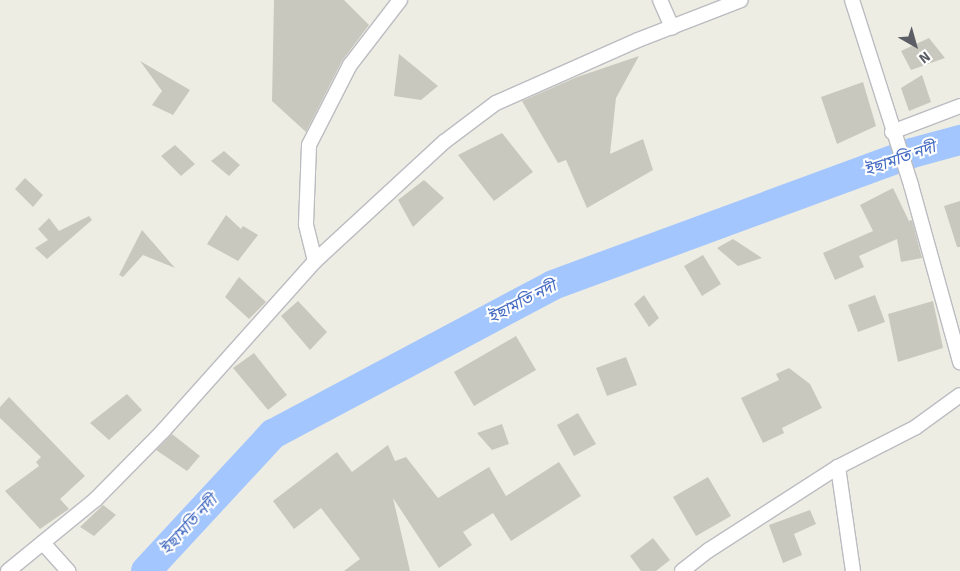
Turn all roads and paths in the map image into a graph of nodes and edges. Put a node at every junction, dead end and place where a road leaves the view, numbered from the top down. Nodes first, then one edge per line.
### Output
1 (400, 0) edge
2 (660, 0) edge
3 (741, 0) edge
4 (852, 0) edge
5 (672, 27) junction
6 (960, 106) edge
7 (892, 132) junction
8 (315, 261) junction
9 (960, 362) edge
10 (960, 395) edge
11 (838, 467) junction
12 (43, 543) junction
13 (8, 571) edge
14 (68, 571) edge
15 (682, 571) edge
16 (853, 571) edge

1 - 8 street
2 - 5 street
3 - 5 street
4 - 7 street
5 - 8 street
6 - 7 street
7 - 9 street
8 - 12 street
10 - 11 street
11 - 15 street
11 - 16 street
12 - 13 street
12 - 14 street

